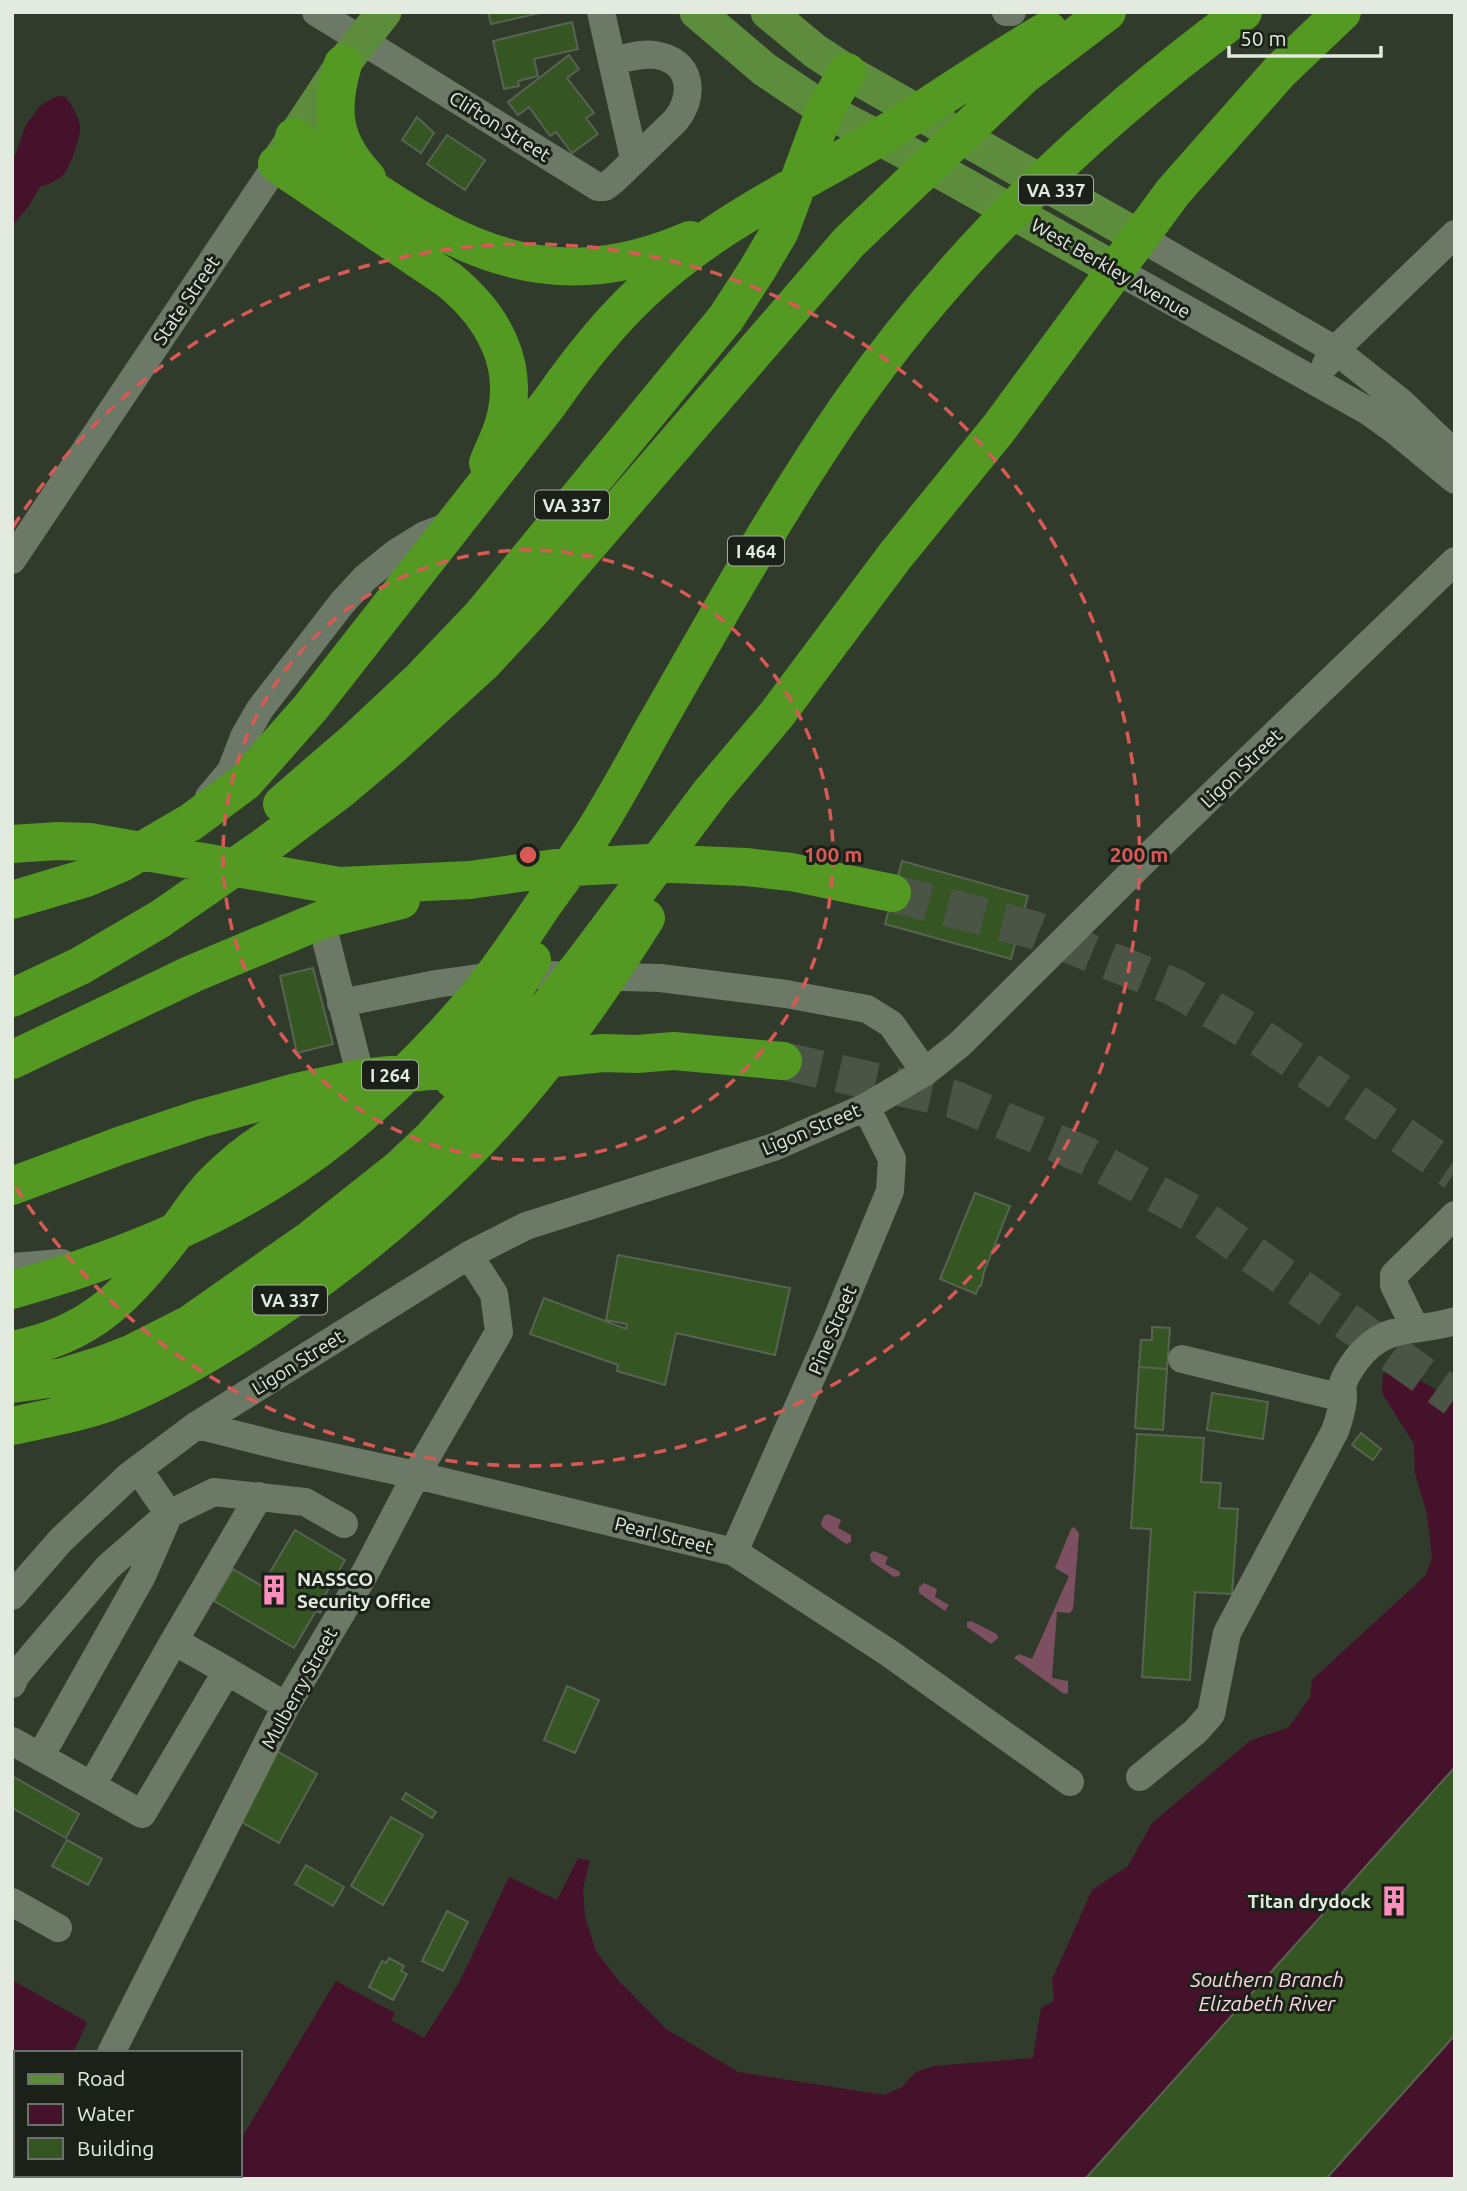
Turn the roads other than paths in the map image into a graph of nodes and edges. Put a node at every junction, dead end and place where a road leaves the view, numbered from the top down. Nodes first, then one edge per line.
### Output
1 (316, 12) edge
2 (384, 12) edge
3 (601, 12) edge
4 (697, 12) edge
5 (768, 12) edge
6 (1006, 12) edge
7 (1012, 12) edge
8 (1080, 12) edge
9 (1107, 12) edge
10 (1243, 12) edge
11 (1329, 23) edge
12 (353, 39) edge
13 (612, 61) junction
14 (847, 72) junction
15 (825, 110) junction
16 (936, 122) junction
17 (286, 150) junction
18 (902, 150) junction
19 (634, 159) junction
20 (383, 195) junction
21 (740, 218) junction
22 (1455, 234) edge
23 (1139, 237) junction
24 (1116, 270) junction
25 (1335, 350) junction
26 (1314, 380) junction
27 (1455, 454) edge
28 (1455, 480) edge
29 (464, 512) junction
30 (12, 559) edge
31 (1455, 561) edge
32 (252, 843) junction
33 (12, 844) edge
34 (470, 880) junction
35 (892, 893) tunnel mouth
36 (12, 900) edge
37 (321, 920) junction
38 (603, 968) junction
39 (507, 977) junction
40 (16, 996) edge
41 (341, 1003) junction
42 (531, 1048) junction
43 (12, 1060) edge
44 (783, 1061) tunnel mouth
45 (925, 1072) junction
46 (361, 1078) junction
47 (453, 1102) junction
48 (866, 1107) junction
49 (199, 1119) junction
50 (12, 1186) edge
51 (12, 1206) edge
52 (1455, 1215) edge
53 (121, 1255) junction
54 (469, 1255) junction
55 (12, 1267) edge
56 (12, 1290) edge
57 (1455, 1321) edge
58 (1415, 1328) junction
59 (12, 1350) edge
60 (1182, 1359) dead end
61 (12, 1384) edge
62 (1343, 1398) junction
63 (197, 1425) junction
64 (12, 1426) edge
65 (138, 1469) junction
66 (416, 1475) junction
67 (259, 1496) junction
68 (169, 1514) junction
69 (344, 1524) dead end
70 (734, 1552) junction
71 (12, 1596) edge
72 (174, 1641) junction
73 (227, 1671) junction
74 (12, 1684) edge
75 (286, 1706) junction
76 (12, 1741) edge
77 (40, 1756) junction
78 (1140, 1777) dead end
79 (1070, 1782) dead end
80 (92, 1785) junction
81 (12, 1902) edge
82 (58, 1928) dead end
83 (112, 2051) edge

1 - 12 street, Clifton Street
2 - 12 main road
3 - 13 street
4 - 15 main road, West Berkley Avenue
5 - 14 main road, West Berkley Avenue / VA 337
6 - 7 street
8 - 21 highway
9 - 32 highway
10 - 39 highway, I 464
11 - 23 highway
12 - 17 main road, State Street
12 - 19 street, Clifton Street
12 - 20 highway
13 - 19 street
13 - 19 street
14 - 15 highway
14 - 16 main road, West Berkley Avenue / VA 337
15 - 18 main road, West Berkley Avenue
15 - 32 highway, VA 337
16 - 18 street
16 - 23 main road, West Berkley Avenue / VA 337
17 - 20 highway
17 - 29 highway
17 - 30 street, State Street
18 - 24 main road, West Berkley Avenue
20 - 21 highway
21 - 29 highway
22 - 25 street
23 - 24 highway, VA 337
23 - 25 street, West Berkley Avenue
24 - 26 street, West Berkley Avenue
24 - 38 highway, VA 337
25 - 26 street
25 - 27 street, West Berkley Avenue
26 - 28 street, West Berkley Avenue
29 - 36 highway
31 - 45 street, Ligon Street
32 - 40 highway, VA 337
33 - 34 highway
34 - 35 highway
34 - 37 highway
37 - 41 street
37 - 43 highway
38 - 42 highway
38 - 64 highway, VA 337
39 - 47 highway
39 - 53 highway
41 - 45 street
41 - 46 street
42 - 44 highway, I 264
42 - 46 highway, I 264
42 - 47 highway
42 - 59 highway
45 - 48 street, Ligon Street
46 - 49 highway, I 264
47 - 61 highway
48 - 54 street, Ligon Street
48 - 70 street, Pine Street
49 - 50 highway, I 264
49 - 51 street
52 - 58 street
53 - 55 street
53 - 56 highway
54 - 63 street, Ligon Street
54 - 66 street, Mulberry Street
57 - 58 street
58 - 62 street
60 - 62 street
62 - 78 street
63 - 65 street, Ligon Street
63 - 66 street, Pearl Street
65 - 68 street
65 - 71 street, Ligon Street
66 - 70 street, Pearl Street
66 - 75 street, Mulberry Street
67 - 68 street
67 - 69 street
67 - 72 street
68 - 74 street
68 - 77 street
70 - 79 street, Pearl Street
72 - 73 street
72 - 80 street
73 - 75 street
73 - 80 street
75 - 83 street, Mulberry Street
76 - 77 street
77 - 80 street
81 - 82 street

